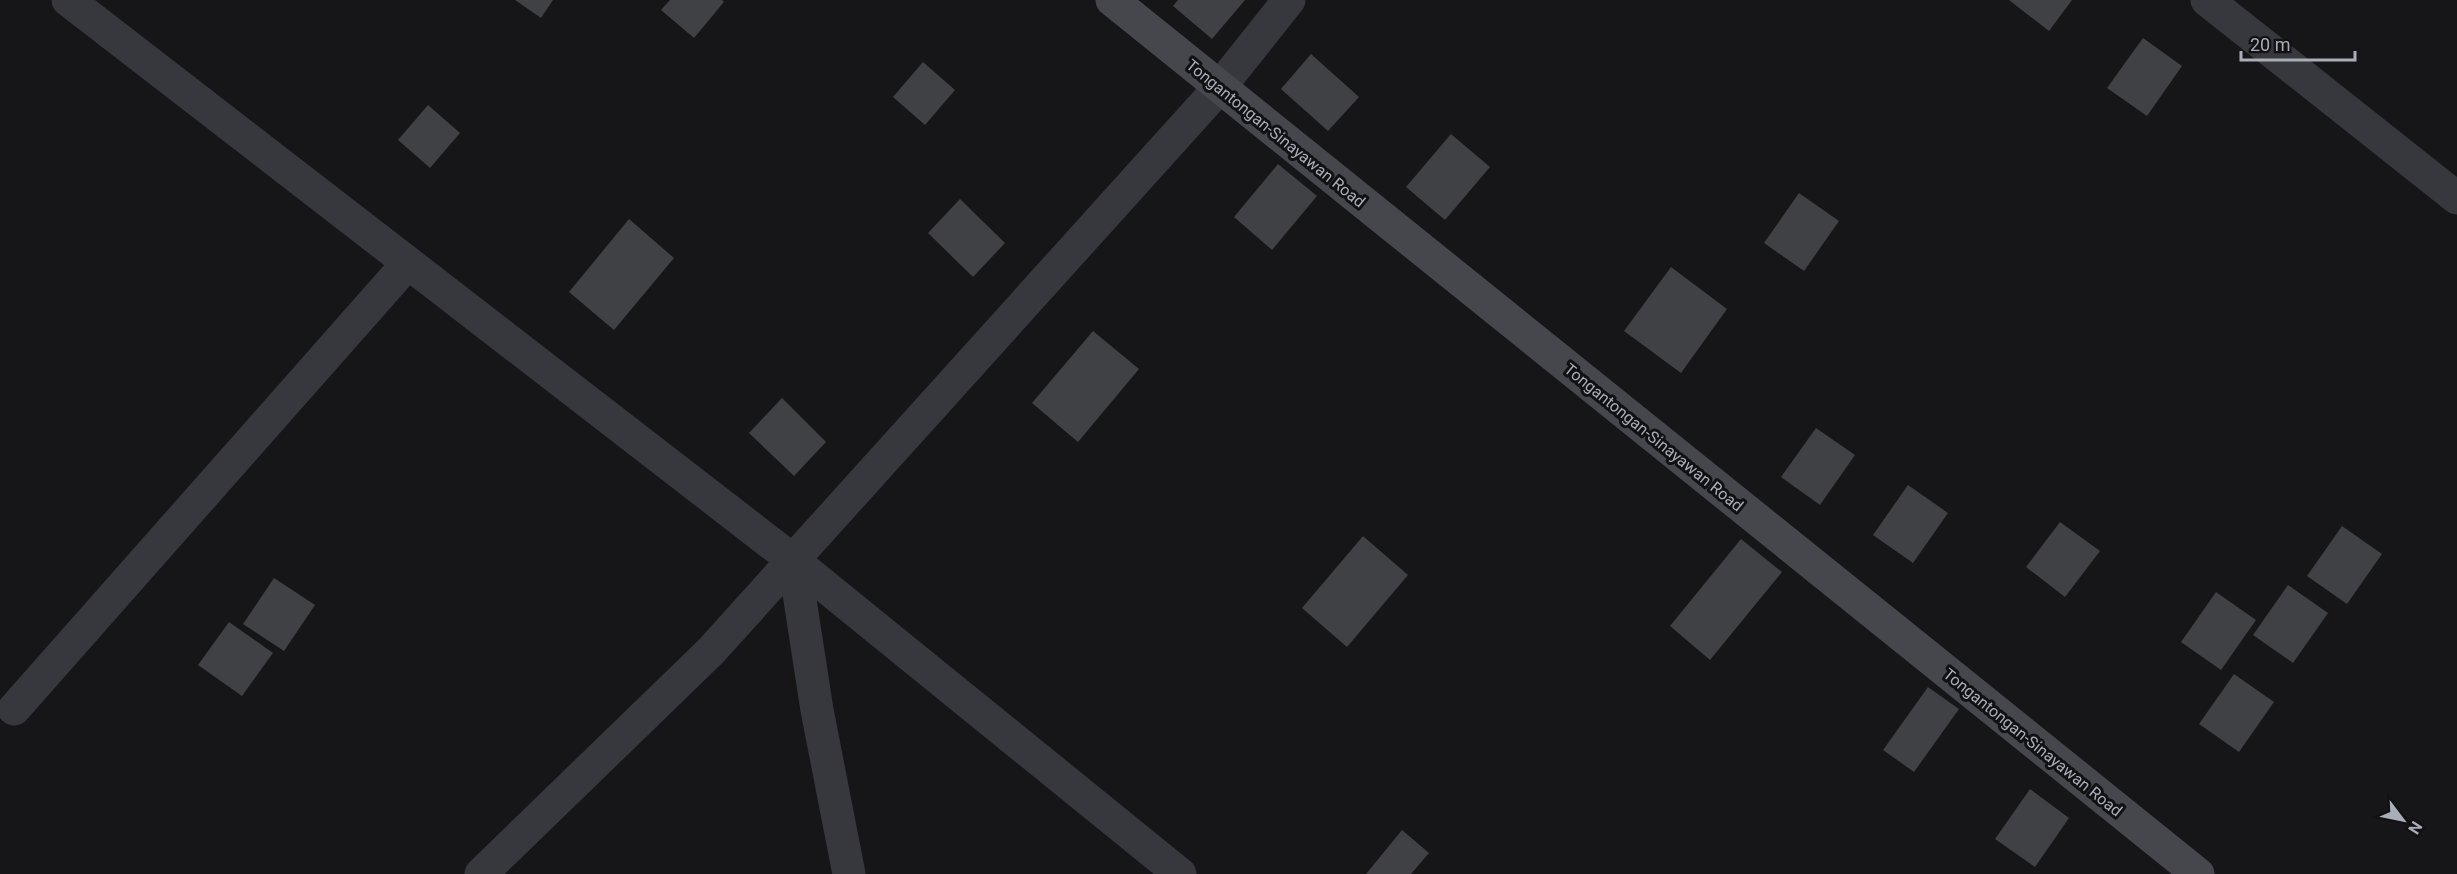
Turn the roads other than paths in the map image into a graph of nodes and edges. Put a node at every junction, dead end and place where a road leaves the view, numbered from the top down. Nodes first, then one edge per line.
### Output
1 (68, 0) edge
2 (1112, 0) edge
3 (1289, 0) edge
4 (2207, 0) edge
5 (1219, 88) junction
6 (2457, 198) edge
7 (408, 263) junction
8 (794, 561) junction
9 (14, 709) dead end
10 (481, 874) edge
11 (849, 874) edge
12 (1180, 874) edge
13 (2198, 874) edge

1 - 7 street
2 - 5 main road, Tongantongan-Sinayawan Road
3 - 5 street
4 - 6 street
5 - 8 street
5 - 13 main road, Tongantongan-Sinayawan Road
7 - 8 street
7 - 9 street
8 - 10 street
8 - 11 street
8 - 12 street

